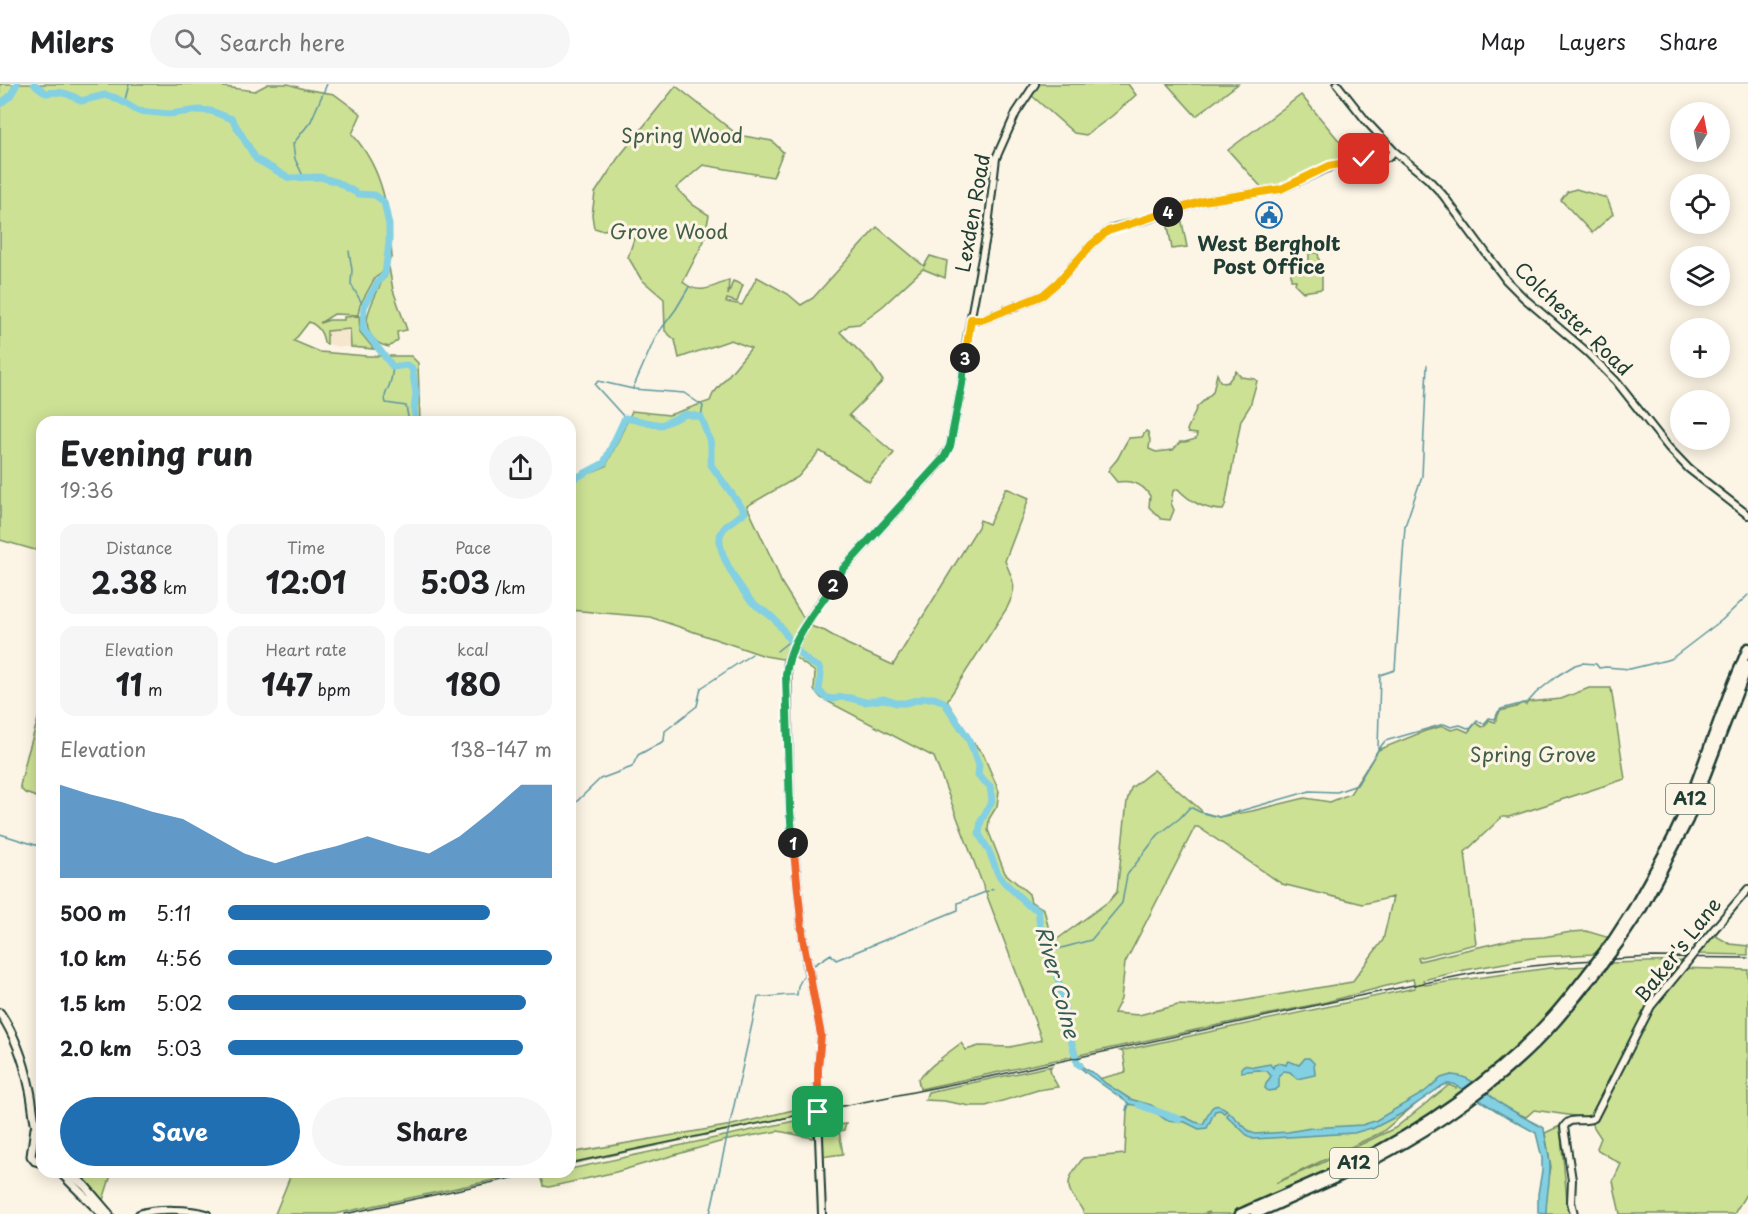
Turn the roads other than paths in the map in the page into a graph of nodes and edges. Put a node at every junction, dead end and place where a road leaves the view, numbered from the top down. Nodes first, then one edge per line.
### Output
1 (1035, 84) edge
2 (1336, 84) edge
3 (1394, 151) junction
4 (971, 319) junction
5 (1748, 515) edge
6 (1748, 648) edge
7 (1748, 665) edge
8 (1748, 889) edge
9 (1616, 941) junction
10 (0, 1013) edge
11 (1462, 1101) junction
12 (36, 1126) joint
13 (36, 1144) edge
14 (31, 1149) junction
15 (36, 1161) edge
16 (66, 1178) edge
17 (76, 1178) edge
18 (102, 1214) edge
19 (109, 1214) edge
20 (139, 1214) edge
21 (207, 1214) edge
22 (822, 1214) edge
23 (1240, 1214) edge
24 (1256, 1214) edge
25 (1574, 1214) edge

1 - 4 street, Lexden Road
2 - 3 street, Colchester Road
3 - 4 street
3 - 5 street, Colchester Road
4 - 22 street, Lexden Road
6 - 9 highway, A12
7 - 9 highway, A12
8 - 25 street, Baker's Lane, bridge
9 - 11 highway, A12, bridge
10 - 12 main road
11 - 23 highway, A12
11 - 24 highway, A12
12 - 14 main road
13 - 14 main road
14 - 15 main road
16 - 18 main road
17 - 19 main road
20 - 21 street

